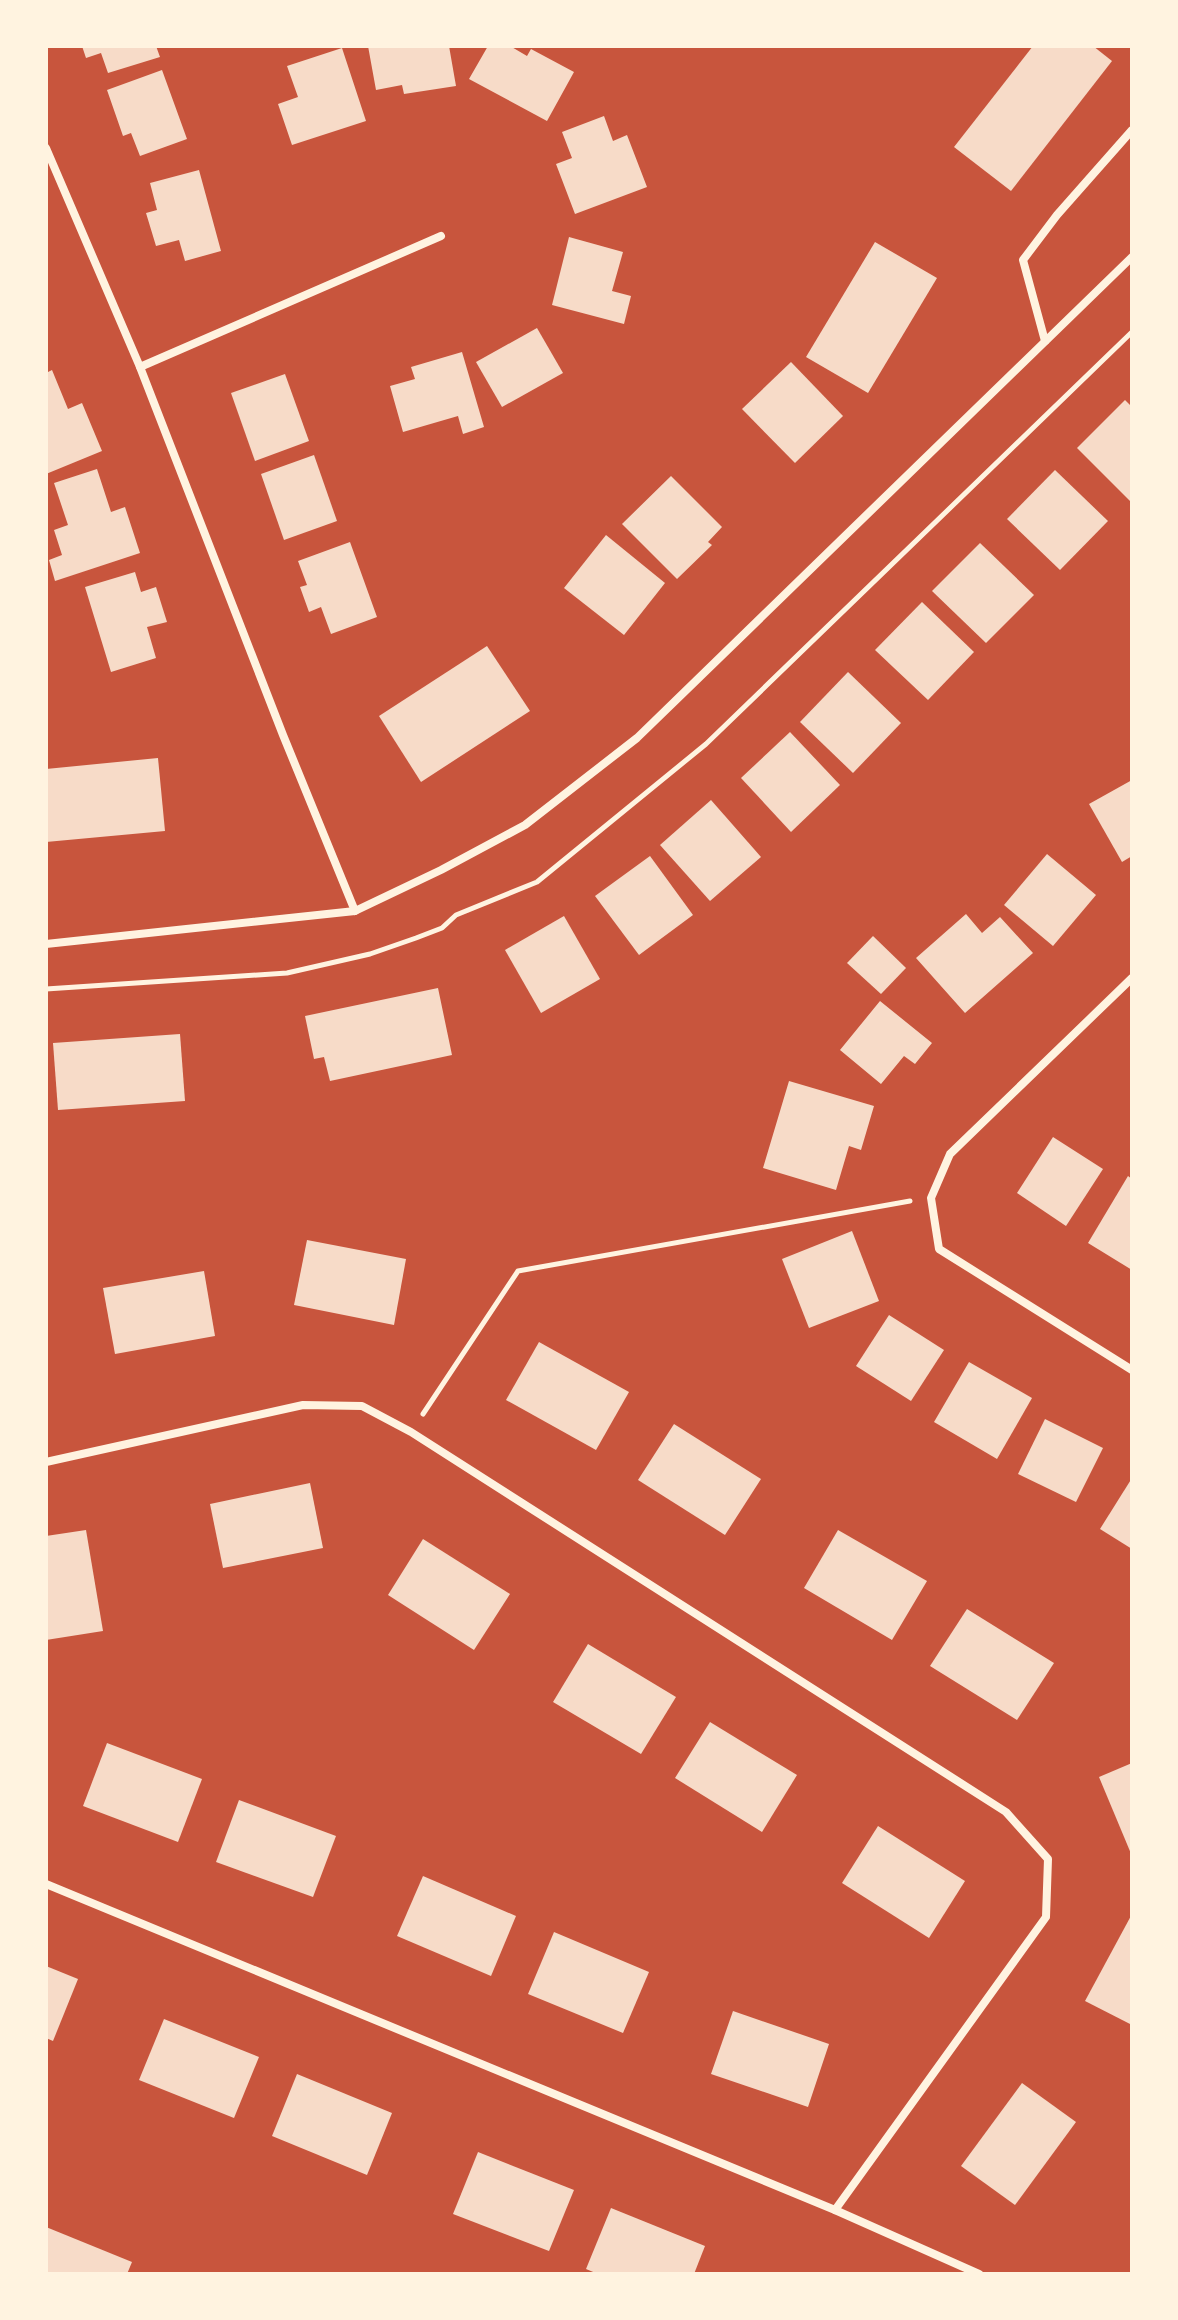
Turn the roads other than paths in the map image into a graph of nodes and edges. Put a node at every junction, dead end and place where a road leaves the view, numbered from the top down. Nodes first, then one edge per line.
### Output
1 (1132, 130) edge
2 (46, 148) edge
3 (441, 236) dead end
4 (1132, 257) edge
5 (1045, 341) junction
6 (140, 367) junction
7 (355, 911) junction
8 (46, 944) edge
9 (1132, 978) edge
10 (1132, 1370) edge
11 (46, 1462) edge
12 (46, 1884) edge
13 (835, 2210) junction
14 (979, 2274) edge

1 - 5 street
2 - 6 street
3 - 6 street
4 - 5 street
5 - 7 street
6 - 7 street
7 - 8 street
9 - 10 street
11 - 13 street
12 - 13 street
13 - 14 street

